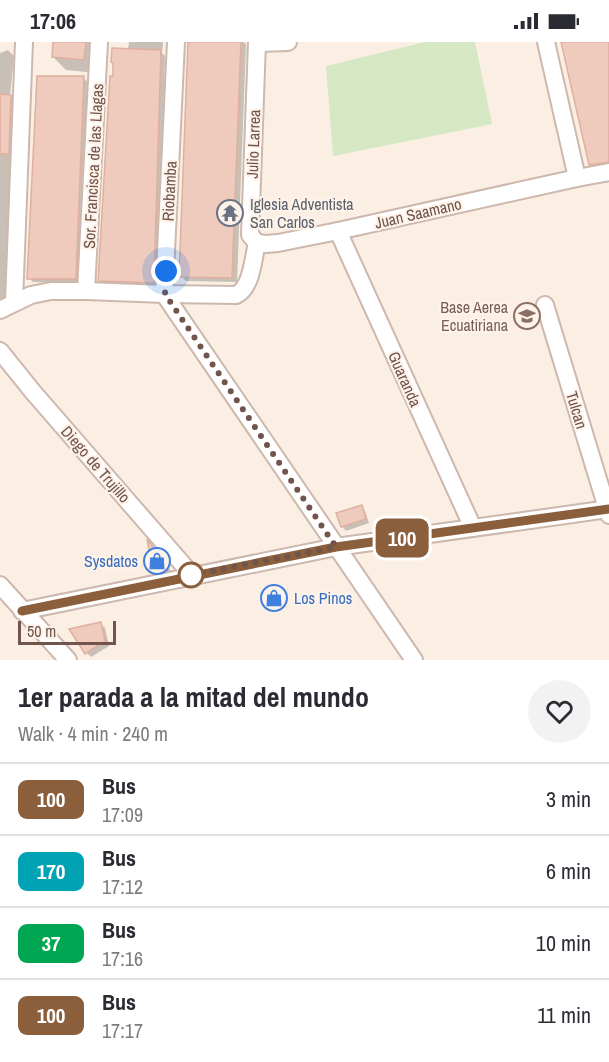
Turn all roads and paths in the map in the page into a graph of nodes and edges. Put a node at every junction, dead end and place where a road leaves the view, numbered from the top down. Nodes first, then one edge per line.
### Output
1 (24, 42) edge
2 (99, 42) edge
3 (176, 42) edge
4 (288, 42) edge
5 (546, 42) edge
6 (257, 43) edge
7 (609, 172) edge
8 (577, 178) junction
9 (338, 231) junction
10 (257, 243) junction
11 (86, 291) junction
12 (165, 294) junction
13 (544, 305) dead end
14 (7, 306) edge
15 (0, 351) edge
16 (609, 511) edge
17 (473, 528) junction
18 (336, 547) junction
19 (192, 575) junction
20 (0, 585) edge
21 (22, 611) junction
22 (68, 660) edge
23 (414, 660) edge

1 - 14 street
2 - 11 street, Sor. Francisca de las Llagas
3 - 12 street, Riobamba
4 - 6 street
5 - 8 street
6 - 10 street, Julio Larrea
7 - 8 street, Juan Saamano
8 - 9 street, Juan Saamano
9 - 10 street, Juan Saamano
9 - 17 street, Guaranda
10 - 12 street
11 - 12 street
11 - 14 street
12 - 18 street
13 - 16 street, Tulcan
15 - 19 street, Diego de Trujillo
16 - 17 street
17 - 18 street
18 - 19 street
18 - 23 street
19 - 21 street
20 - 21 street
21 - 22 street

